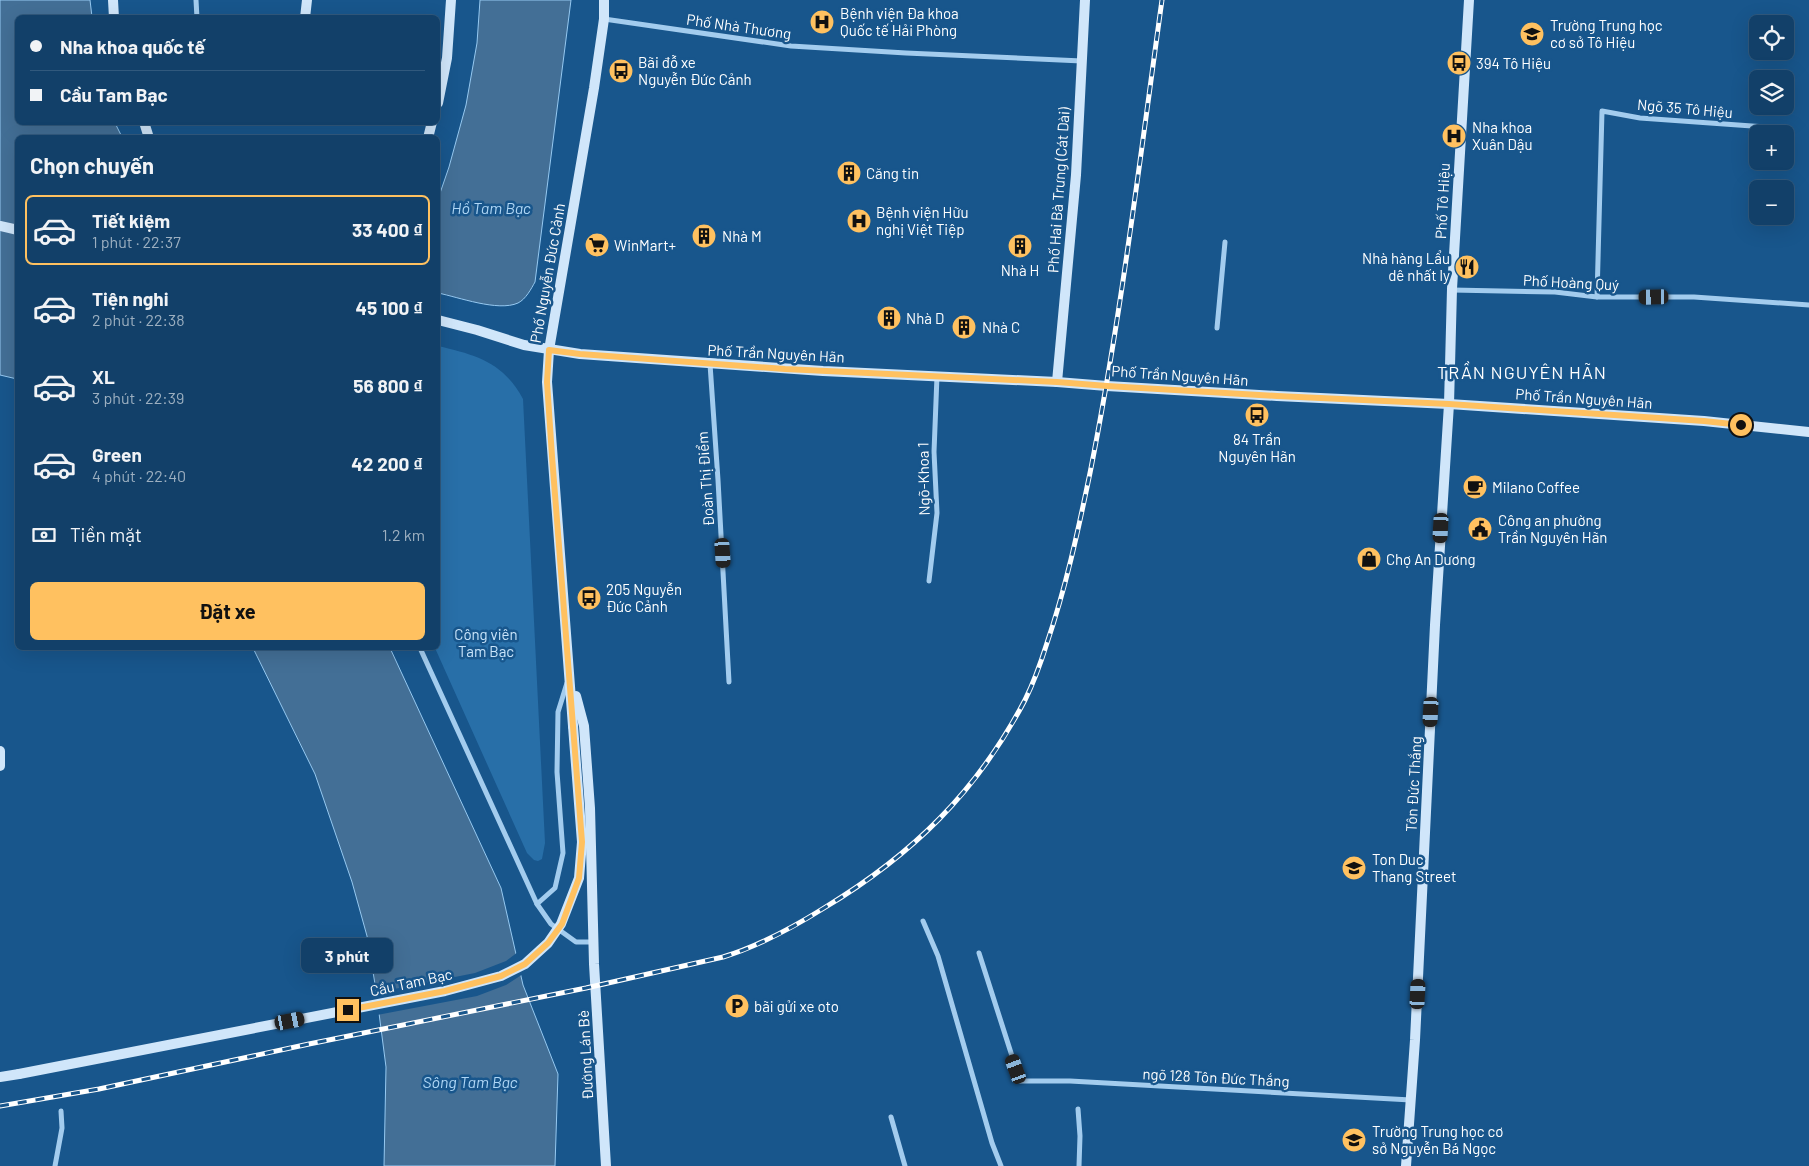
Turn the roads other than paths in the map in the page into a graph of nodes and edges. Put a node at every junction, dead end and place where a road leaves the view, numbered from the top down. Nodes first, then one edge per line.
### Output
1 (113, 0) edge
2 (196, 0) edge
3 (306, 0) edge
4 (451, 0) edge
5 (604, 0) edge
6 (1085, 0) edge
7 (1469, 0) edge
8 (114, 15) edge
9 (197, 15) edge
10 (305, 15) edge
11 (604, 19) junction
12 (442, 57) edge
13 (1082, 61) junction
14 (440, 80) edge
15 (1749, 126) edge
16 (0, 226) edge
17 (15, 229) edge
18 (1225, 242) dead end
19 (1452, 290) junction
20 (1597, 296) junction
21 (1809, 305) edge
22 (440, 321) edge
23 (1217, 328) dead end
24 (549, 350) junction
25 (710, 364) junction
26 (937, 376) junction
27 (1057, 382) junction
28 (1449, 404) junction
29 (1809, 432) edge
30 (929, 581) dead end
31 (421, 650) edge
32 (570, 673) junction
33 (729, 682) dead end
34 (573, 726) joint
35 (0, 751) edge
36 (1, 766) edge
37 (537, 904) junction
38 (923, 921) dead end
39 (593, 942) junction
40 (979, 953) dead end
41 (0, 1077) edge
42 (1411, 1100) junction
43 (1078, 1109) dead end
44 (61, 1111) dead end
45 (891, 1117) dead end
46 (55, 1166) edge
47 (606, 1166) edge
48 (905, 1166) edge
49 (1001, 1166) edge
50 (1079, 1166) edge
51 (1406, 1166) edge

1 - 8 main road
2 - 9 street
3 - 10 main road
4 - 12 main road
5 - 11 main road, Phố Nguyễn Đức Cảnh
6 - 13 main road, Phố Hai Bà Trưng (Cát Dài)
7 - 19 main road, Phố Tô Hiệu
11 - 13 street, Phố Nhà Thương
11 - 24 main road, Phố Nguyễn Đức Cảnh
12 - 14 main road
13 - 27 main road, Phố Hai Bà Trưng (Cát Dài)
15 - 20 street, Ngõ 35 Tô Hiệu
16 - 17 main road
18 - 23 street
19 - 20 street, Phố Hoàng Quý
19 - 28 main road, Phố Tô Hiệu
20 - 21 street, Phố Hoàng Quý
22 - 24 main road, Phố Trần Nguyên Hãn
24 - 25 main road, Phố Trần Nguyên Hãn
24 - 32 main road, Phố Nguyễn Đức Cảnh
25 - 26 main road, Phố Trần Nguyên Hãn
25 - 33 street, Đoàn Thị Điểm
26 - 27 main road, Phố Trần Nguyên Hãn
26 - 30 street, Ngõ-Khoa 1
27 - 28 main road, Phố Trần Nguyên Hãn
28 - 29 main road, Phố Trần Nguyên Hãn
28 - 42 main road, Tôn Đức Thắng
31 - 37 street
32 - 34 main road, Phố Nguyễn Đức Cảnh
32 - 37 street
32 - 39 main road, Phố Nguyễn Đức Cảnh
34 - 41 main road, Cầu Tam Bạc, bridge
35 - 36 main road
37 - 39 street
38 - 49 street
39 - 47 main road, Đường Lán Bè
40 - 42 street, ngõ 128 Tôn Đức Thắng
42 - 51 main road, Tôn Đức Thắng
43 - 50 street
44 - 46 street
45 - 48 street

